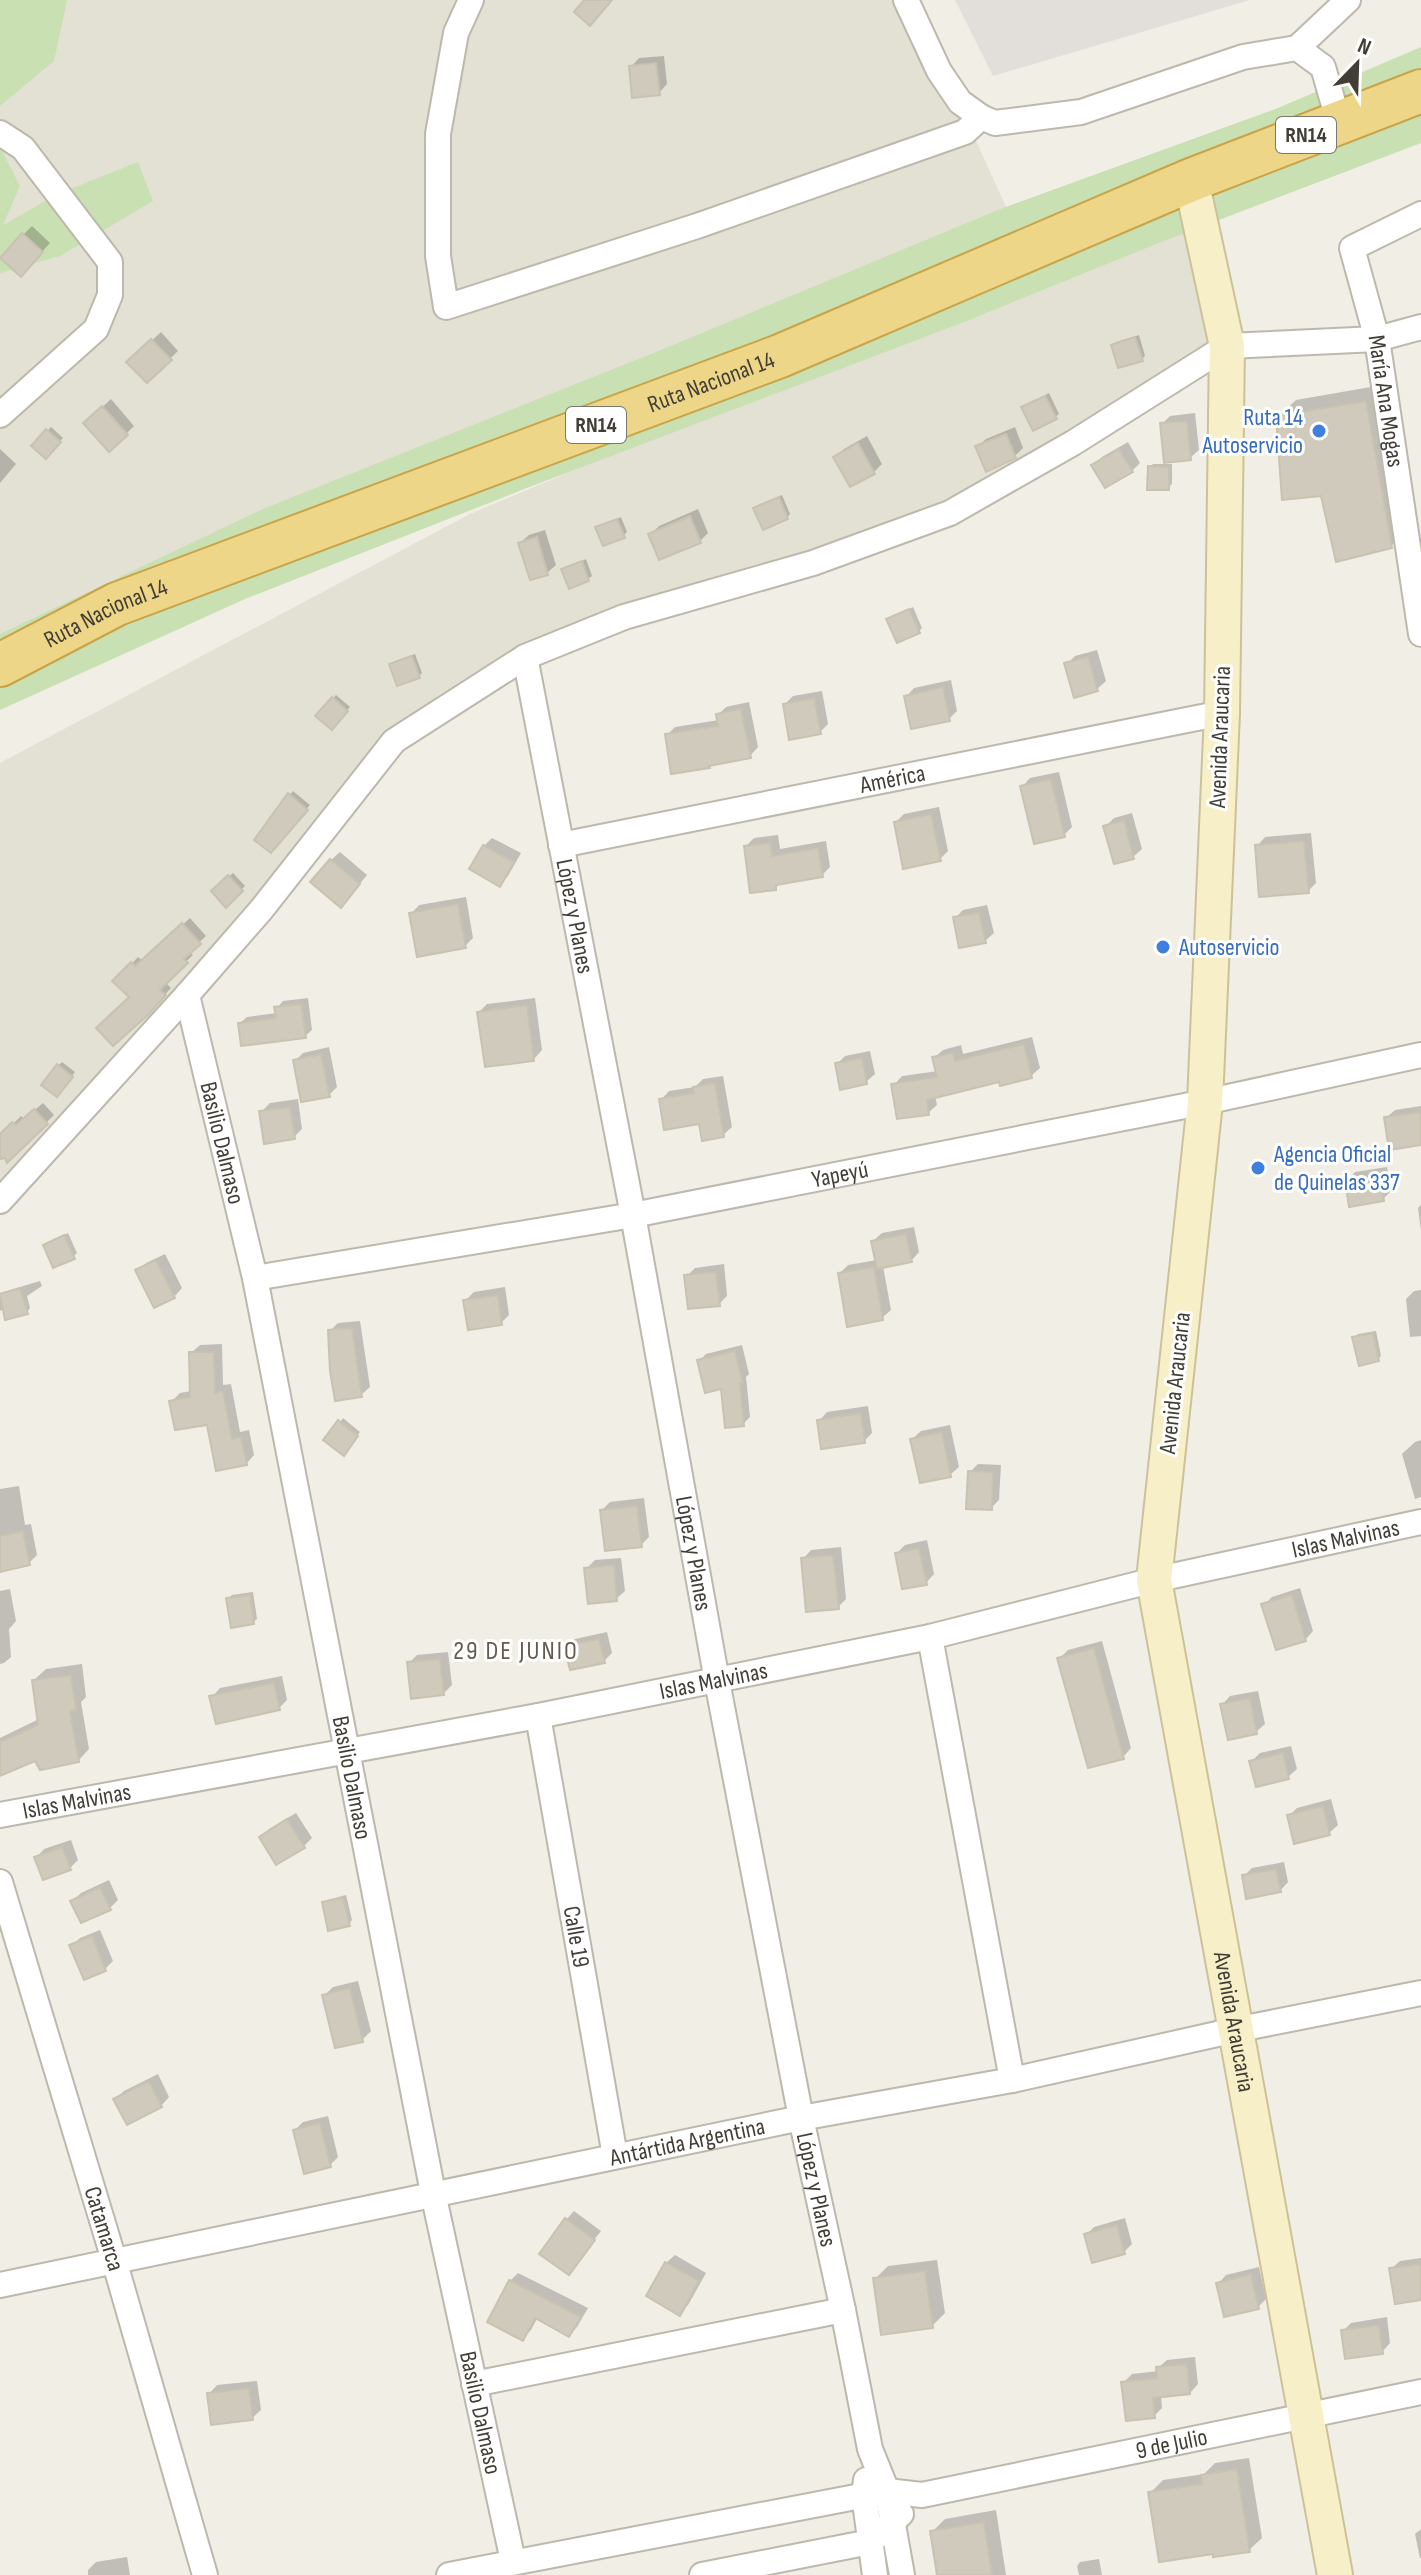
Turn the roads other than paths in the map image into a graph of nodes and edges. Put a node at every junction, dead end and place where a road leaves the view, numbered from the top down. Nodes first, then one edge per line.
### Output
1 (471, 0) edge
2 (906, 0) edge
3 (1348, 0) edge
4 (1297, 48) junction
5 (1421, 91) edge
6 (981, 117) junction
7 (1339, 123) junction
8 (0, 133) edge
9 (1191, 180) junction
10 (1421, 214) edge
11 (1421, 327) edge
12 (1377, 339) junction
13 (1227, 346) junction
14 (0, 415) edge
15 (1416, 581) edge
16 (1421, 634) edge
17 (525, 657) junction
18 (0, 665) edge
19 (1222, 713) junction
20 (561, 845) junction
21 (187, 995) junction
22 (1421, 1055) edge
23 (1205, 1102) junction
24 (0, 1201) edge
25 (633, 1215) junction
26 (255, 1278) junction
27 (1421, 1522) edge
28 (1154, 1580) junction
29 (930, 1637) junction
30 (717, 1681) junction
31 (538, 1716) junction
32 (348, 1753) junction
33 (0, 1815) edge
34 (0, 1882) edge
35 (1421, 1993) edge
36 (1235, 2030) junction
37 (1012, 2080) junction
38 (801, 2118) junction
39 (615, 2156) junction
40 (433, 2193) junction
41 (114, 2260) junction
42 (0, 2285) edge
43 (843, 2310) junction
44 (474, 2384) junction
45 (1421, 2392) edge
46 (1305, 2415) junction
47 (875, 2493) junction
48 (922, 2495) junction
49 (892, 2522) junction
50 (870, 2542) junction
51 (513, 2561) junction
52 (205, 2575) edge
53 (449, 2575) edge
54 (702, 2575) edge
55 (875, 2575) edge
56 (902, 2575) edge
57 (1335, 2575) edge

1 - 6 street
2 - 6 street
3 - 4 street
4 - 6 street
4 - 7 street
5 - 7 highway, Ruta Nacional 14 / RN14
7 - 9 highway, Ruta Nacional 14 / RN14
8 - 14 street
9 - 13 main road, Avenida Araucaria
9 - 18 highway, Ruta Nacional 14 / RN14
10 - 12 street, María Ana Mogas
11 - 12 street
12 - 13 street
12 - 15 street, María Ana Mogas
13 - 17 street
13 - 19 main road, Avenida Araucaria
15 - 16 street, María Ana Mogas
17 - 20 street, López y Planes
17 - 21 street
19 - 20 street, América
19 - 23 main road, Avenida Araucaria
20 - 25 street, López y Planes
21 - 24 street
21 - 26 street, Basilio Dalmaso
22 - 23 street, Yapeyú
23 - 25 street, Yapeyú
23 - 28 main road, Avenida Araucaria
25 - 26 street, Yapeyú
25 - 30 street, López y Planes
26 - 32 street, Basilio Dalmaso
27 - 28 street, Islas Malvinas
28 - 29 street, Islas Malvinas
28 - 36 main road, Avenida Araucaria
29 - 30 street, Islas Malvinas
29 - 37 street
30 - 31 street, Islas Malvinas
30 - 38 street, López y Planes
31 - 32 street, Islas Malvinas
31 - 39 street, Calle 19
32 - 33 street, Islas Malvinas
32 - 40 street, Basilio Dalmaso
34 - 41 street, Catamarca
35 - 36 street, Antártida Argentina
36 - 37 street, Antártida Argentina
36 - 46 main road, Avenida Araucaria
37 - 38 street, Antártida Argentina
38 - 39 street, Antártida Argentina
38 - 43 street, López y Planes
39 - 40 street, Antártida Argentina
40 - 41 street, Antártida Argentina
40 - 44 street, Basilio Dalmaso
41 - 42 street, Antártida Argentina
41 - 52 street, Catamarca
43 - 44 street
43 - 47 street, López y Planes
44 - 51 street, Basilio Dalmaso
45 - 46 street, 9 de Julio
46 - 48 street, 9 de Julio
46 - 57 main road, Avenida Araucaria
47 - 48 street, 9 de Julio
47 - 49 street, López y Planes
47 - 50 street, López y Planes
47 - 51 street, 9 de Julio
48 - 49 street
49 - 50 street
49 - 56 street, López y Planes
50 - 54 street
50 - 55 street, López y Planes
51 - 53 street, 9 de Julio

